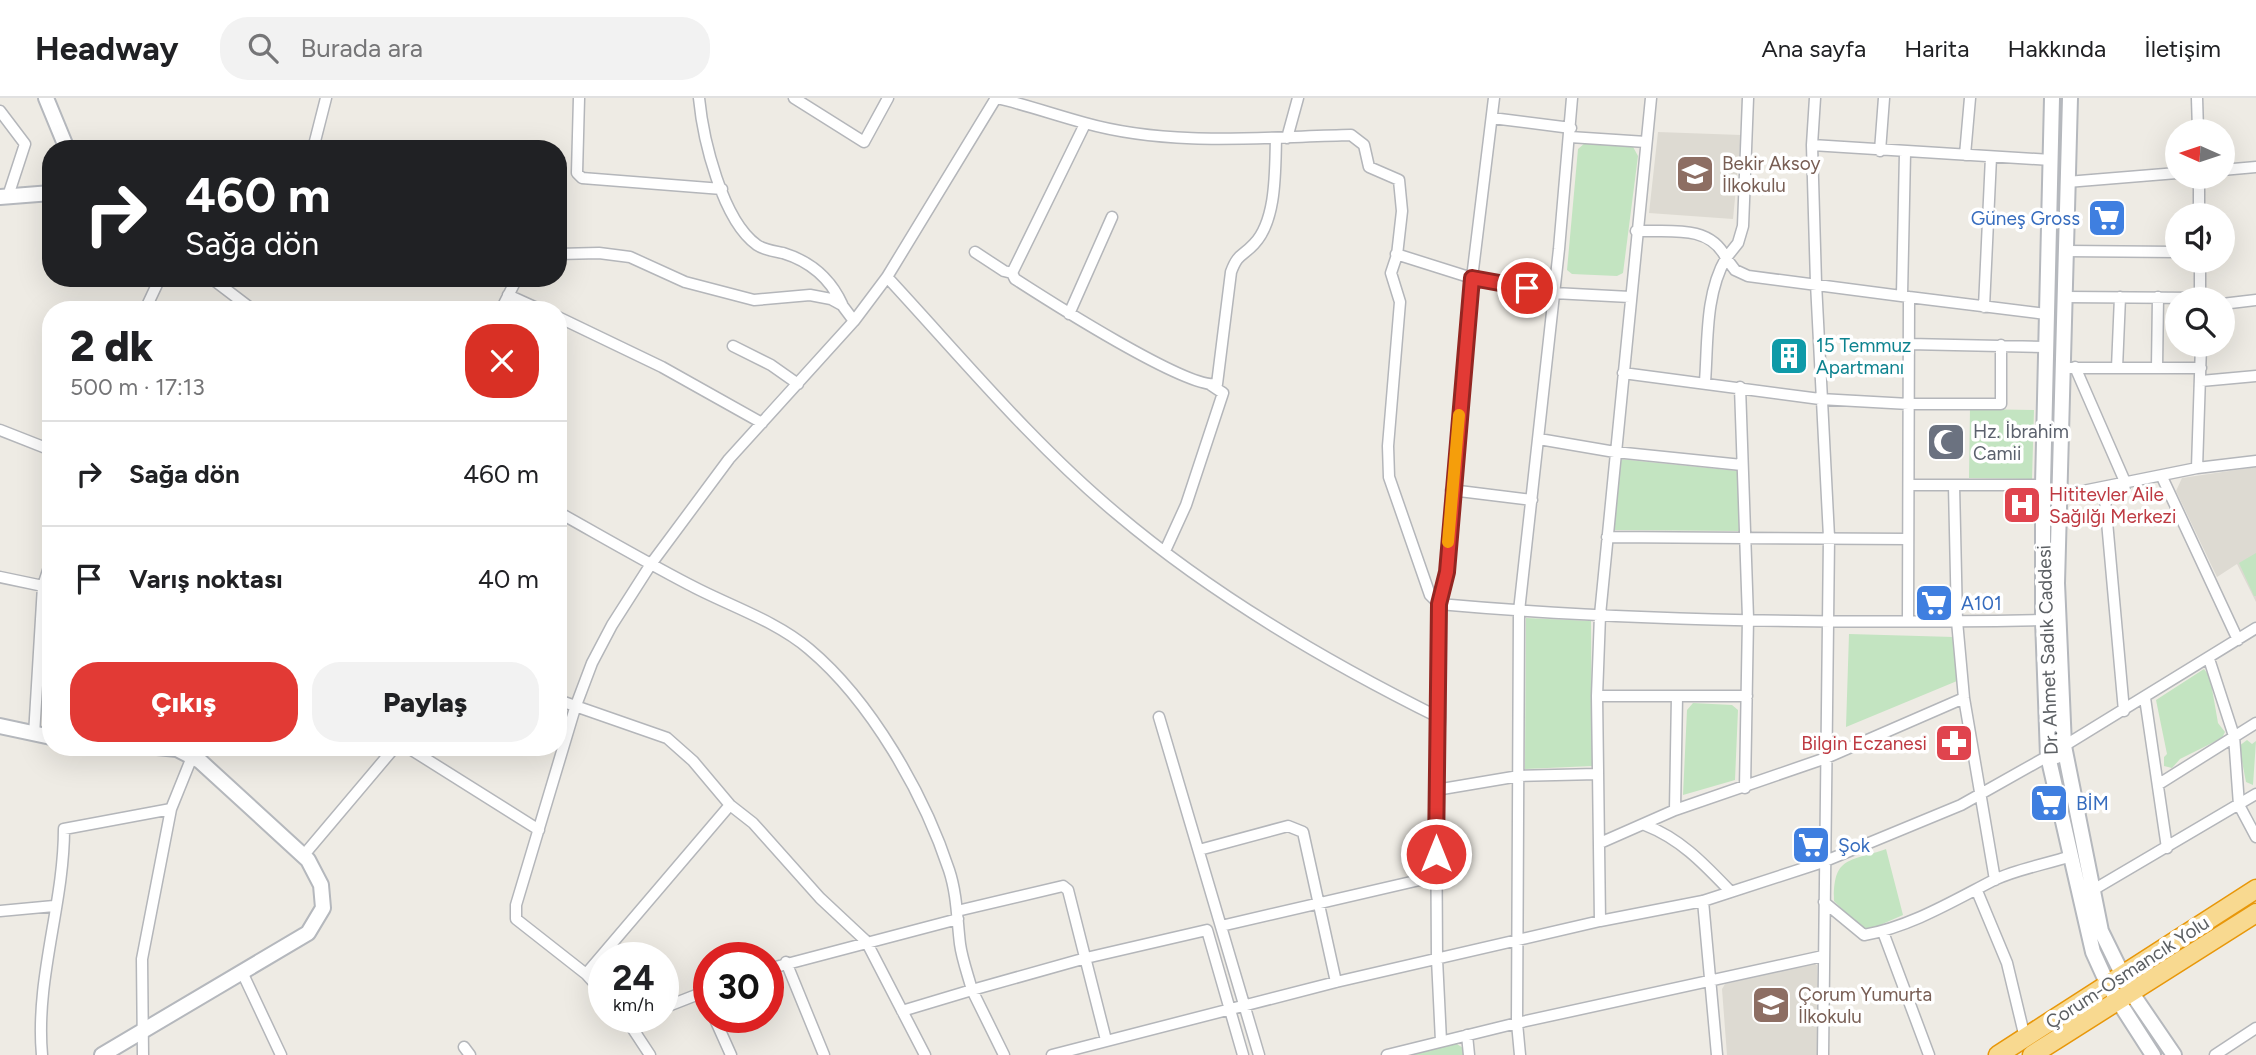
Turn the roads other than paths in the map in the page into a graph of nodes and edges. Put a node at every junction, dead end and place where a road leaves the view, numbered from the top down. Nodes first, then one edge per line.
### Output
1 (46, 98) edge
2 (326, 98) edge
3 (579, 98) edge
4 (699, 98) edge
5 (794, 98) edge
6 (888, 98) edge
7 (997, 98) edge
8 (1298, 98) edge
9 (1494, 98) edge
10 (1572, 98) edge
11 (1651, 98) edge
12 (1748, 98) edge
13 (1815, 98) edge
14 (1884, 98) edge
15 (1970, 98) edge
16 (2052, 98) edge
17 (2070, 98) edge
18 (2197, 98) edge
19 (0, 110) edge
20 (1492, 118) junction
21 (2198, 119) edge
22 (1085, 124) junction
23 (1570, 132) junction
24 (1281, 138) junction
25 (63, 140) edge
26 (315, 140) edge
27 (1646, 142) junction
28 (1812, 145) junction
29 (1880, 151) junction
30 (1905, 153) junction
31 (1965, 155) junction
32 (1991, 157) junction
33 (2051, 160) junction
34 (2256, 167) edge
35 (2235, 169) edge
36 (2165, 174) edge
37 (2067, 182) junction
38 (722, 189) junction
39 (42, 194) edge
40 (4, 196) edge
41 (1112, 217) dead end
42 (1636, 231) junction
43 (2066, 251) junction
44 (975, 252) dead end
45 (2165, 252) edge
46 (567, 254) edge
47 (1396, 254) junction
48 (1726, 258) junction
49 (1012, 272) junction
50 (887, 277) junction
51 (1472, 278) junction
52 (1816, 283) junction
53 (223, 287) edge
54 (512, 287) edge
55 (1554, 293) junction
56 (508, 295) junction
57 (1906, 296) junction
58 (2065, 297) junction
59 (2120, 297) junction
60 (1630, 298) junction
61 (2158, 298) junction
62 (2165, 298) edge
63 (2256, 300) edge
64 (241, 301) edge
65 (505, 301) edge
66 (521, 301) edge
67 (2235, 302) edge
68 (842, 304) junction
69 (1984, 307) junction
70 (1069, 314) junction
71 (2046, 314) junction
72 (567, 321) edge
73 (854, 321) junction
74 (1909, 344) junction
75 (2001, 345) junction
76 (733, 346) dead end
77 (2045, 347) junction
78 (2201, 357) edge
79 (2069, 368) junction
80 (2117, 368) junction
81 (2157, 368) junction
82 (2201, 368) junction
83 (1622, 373) junction
84 (2256, 376) edge
85 (2202, 381) junction
86 (1705, 382) junction
87 (798, 384) junction
88 (1210, 385) junction
89 (1741, 387) junction
90 (1820, 399) junction
91 (1909, 404) junction
92 (762, 423) junction
93 (0, 430) edge
94 (1539, 439) junction
95 (42, 446) edge
96 (1615, 452) junction
97 (2256, 461) edge
98 (1742, 466) junction
99 (2197, 468) junction
100 (2162, 477) junction
101 (2126, 484) junction
102 (1910, 485) junction
103 (1954, 485) junction
104 (2043, 485) junction
105 (2104, 488) junction
106 (1451, 490) junction
107 (2058, 496) junction
108 (1532, 500) junction
109 (567, 517) edge
110 (1607, 537) junction
111 (1829, 537) junction
112 (1745, 538) junction
113 (1908, 539) junction
114 (1165, 551) junction
115 (651, 564) junction
116 (0, 577) edge
117 (42, 586) edge
118 (1439, 604) junction
119 (1519, 611) junction
120 (1600, 615) junction
121 (1748, 618) junction
122 (2043, 620) junction
123 (1909, 621) junction
124 (1958, 621) junction
125 (1828, 622) junction
126 (2256, 628) edge
127 (2238, 640) junction
128 (42, 644) edge
129 (2209, 659) junction
130 (1597, 696) junction
131 (1677, 696) junction
132 (1748, 696) junction
133 (1964, 698) junction
134 (2145, 698) junction
135 (567, 704) edge
136 (575, 708) junction
137 (2124, 711) junction
138 (1159, 717) dead end
139 (1440, 718) junction
140 (2256, 723) edge
141 (0, 726) edge
142 (34, 735) junction
143 (567, 735) edge
144 (42, 736) edge
145 (2234, 736) junction
146 (2064, 748) junction
147 (2048, 752) junction
148 (192, 756) edge
149 (199, 756) edge
150 (388, 756) edge
151 (421, 756) edge
152 (561, 756) edge
153 (1826, 758) junction
154 (1597, 774) junction
155 (1520, 776) junction
156 (2159, 784) junction
157 (1745, 788) junction
158 (1436, 790) junction
159 (2256, 794) edge
160 (1979, 795) junction
161 (730, 805) junction
162 (2239, 805) junction
163 (171, 809) junction
164 (1675, 810) junction
165 (1646, 825) junction
166 (539, 830) junction
167 (2256, 836) edge
168 (1600, 842) junction
169 (2166, 849) junction
170 (1199, 850) junction
171 (303, 856) junction
172 (2071, 856) junction
173 (1823, 862) junction
174 (1437, 876) junction
175 (1995, 880) junction
176 (2256, 889) edge
177 (2093, 890) junction
178 (1730, 891) junction
179 (1977, 891) junction
180 (1703, 901) junction
181 (1824, 902) junction
182 (1319, 903) junction
183 (54, 906) junction
184 (0, 911) edge
185 (2256, 913) edge
186 (958, 915) junction
187 (1600, 921) junction
188 (1221, 926) junction
189 (1883, 932) junction
190 (1519, 941) junction
191 (866, 942) junction
192 (1822, 956) junction
193 (1086, 958) junction
194 (1437, 959) junction
195 (786, 962) joint
196 (242, 972) junction
197 (586, 974) joint
198 (2123, 975) junction
199 (1712, 980) junction
200 (1336, 982) junction
201 (972, 990) junction
202 (2118, 993) junction
203 (1244, 1005) junction
204 (902, 1010) junction
205 (1230, 1010) junction
206 (1517, 1023) junction
207 (2256, 1028) edge
208 (142, 1030) junction
209 (635, 1033) edge
210 (722, 1033) edge
211 (1467, 1035) junction
212 (2025, 1038) junction
213 (1106, 1040) junction
214 (1441, 1041) junction
215 (42, 1055) edge
216 (102, 1055) edge
217 (143, 1055) edge
218 (281, 1055) edge
219 (650, 1055) edge
220 (731, 1055) edge
221 (824, 1055) edge
222 (925, 1055) edge
223 (1004, 1055) edge
224 (1052, 1055) edge
225 (1243, 1055) edge
226 (1259, 1055) edge
227 (1387, 1055) edge
228 (1469, 1055) edge
229 (1520, 1055) edge
230 (1717, 1055) edge
231 (1823, 1055) edge
232 (1929, 1055) edge
233 (1998, 1055) edge
234 (2032, 1055) edge
235 (2153, 1055) edge
236 (2174, 1055) edge
237 (2215, 1055) edge

1 - 25 street
2 - 26 street
3 - 38 street
4 - 38 street
5 - 6 street
7 - 22 street
7 - 50 street
8 - 24 street
9 - 20 street
10 - 23 street
11 - 27 street
12 - 48 street
13 - 28 street
14 - 29 street
15 - 31 street
16 - 33 street, Dr. Ahmet Sadık Caddesi
17 - 37 street, Dr. Ahmet Sadık Caddesi
18 - 21 street
19 - 40 street
20 - 23 street
20 - 51 street
22 - 24 street
22 - 49 street
23 - 27 street
23 - 55 street
24 - 47 street
24 - 88 street
27 - 42 street
28 - 29 street
28 - 52 street
29 - 30 street
30 - 31 street
30 - 57 street
31 - 32 street
32 - 33 street
32 - 69 street
33 - 71 street, Dr. Ahmet Sadık Caddesi
34 - 35 street
36 - 37 street
37 - 43 street, Dr. Ahmet Sadık Caddesi
38 - 68 street
39 - 40 street
41 - 70 street
42 - 48 street
42 - 60 street
43 - 45 street
43 - 58 street, Dr. Ahmet Sadık Caddesi
44 - 49 street
46 - 68 street
47 - 51 street
47 - 118 street
48 - 52 street
48 - 86 street
49 - 70 street
50 - 73 street
50 - 114 street
51 - 55 street
51 - 106 street
52 - 57 street
52 - 90 street
53 - 64 street
54 - 56 street
55 - 60 street
55 - 94 street
56 - 65 street
56 - 66 street
57 - 69 street
57 - 74 street
58 - 59 street
58 - 79 street, Dr. Ahmet Sadık Caddesi
59 - 61 street
59 - 80 street
60 - 83 street
61 - 62 street
61 - 81 street
63 - 67 street
68 - 73 street
69 - 71 street
70 - 88 street
71 - 77 street, Dr. Ahmet Sadık Caddesi
72 - 92 street
73 - 87 street
74 - 75 street
74 - 91 street
75 - 77 street
75 - 91 street
76 - 87 street
77 - 104 street, Dr. Ahmet Sadık Caddesi
78 - 82 street
79 - 80 street
79 - 101 street
79 - 107 street, Dr. Ahmet Sadık Caddesi
80 - 81 street
81 - 82 street
82 - 85 street
83 - 86 street
83 - 96 street
84 - 85 street
85 - 99 street
86 - 89 street
87 - 92 street
88 - 114 street
89 - 90 street
89 - 98 street
90 - 91 street
90 - 111 street
91 - 102 street
92 - 115 street
93 - 95 street
94 - 96 street
94 - 108 street
96 - 98 street
96 - 110 street
97 - 99 street
98 - 112 street
99 - 100 street
100 - 101 street
100 - 127 street
101 - 105 street
102 - 103 street
102 - 113 street
103 - 104 street
103 - 124 street
104 - 122 street, Dr. Ahmet Sadık Caddesi
105 - 107 street
105 - 137 street
106 - 108 street
106 - 118 street
107 - 146 street, Dr. Ahmet Sadık Caddesi
108 - 119 street
109 - 115 street
110 - 112 street
110 - 120 street
111 - 112 street
111 - 113 street
111 - 125 street
112 - 121 street
113 - 123 street
114 - 139 street
115 - 136 street
115 - 186 street
116 - 117 street
118 - 119 street
118 - 139 street
119 - 120 street
119 - 155 street
120 - 121 street
120 - 130 street
121 - 125 street
121 - 132 street
122 - 124 street
122 - 147 street, Dr. Ahmet Sadık Caddesi
123 - 124 street
123 - 125 street
124 - 133 street
125 - 153 street
126 - 127 street
127 - 129 street
128 - 142 street
129 - 134 street
129 - 145 street
130 - 131 street
130 - 154 street
131 - 132 street
131 - 164 street
132 - 157 street
133 - 153 street
133 - 160 street
134 - 137 street
134 - 156 street
135 - 136 street
136 - 143 street
136 - 161 street
137 - 146 street
138 - 170 street
139 - 158 street
140 - 145 street
141 - 142 street
142 - 144 street
145 - 156 street
145 - 162 street
146 - 147 street
146 - 177 street, Dr. Ahmet Sadık Caddesi
147 - 160 street
147 - 172 street, Dr. Ahmet Sadık Caddesi
148 - 163 street
149 - 171 street
150 - 171 street
151 - 166 street
152 - 166 street
153 - 157 street
153 - 173 street
154 - 155 street
154 - 168 street
155 - 158 street
155 - 190 street
156 - 169 street
157 - 164 street
158 - 174 street
159 - 162 street
160 - 173 street
160 - 175 street
161 - 191 street
161 - 197 street
162 - 167 street
162 - 169 street
163 - 183 street
163 - 208 street
164 - 165 street
165 - 168 street
165 - 178 street
166 - 197 street
168 - 187 street
169 - 177 street
170 - 182 street
170 - 188 street
171 - 196 street
172 - 175 street
172 - 202 street, Dr. Ahmet Sadık Caddesi
173 - 178 street
173 - 181 street
174 - 182 street
174 - 194 street
175 - 179 street
176 - 198 highway, Çorum-Osmancık Yolu
177 - 198 street, Dr. Ahmet Sadık Caddesi
178 - 180 street
179 - 189 street
179 - 212 street
180 - 187 street
180 - 199 street
181 - 189 street
181 - 192 street
182 - 188 street
182 - 200 street
183 - 184 street
183 - 215 street
185 - 202 highway, Çorum-Osmancık Yolu
186 - 191 street
186 - 193 street
186 - 201 street
187 - 190 street
188 - 203 street
189 - 232 street
190 - 194 street
190 - 206 street
191 - 195 street
191 - 204 street
192 - 199 street
192 - 231 street
193 - 201 street
193 - 205 street
193 - 213 street
194 - 200 street
194 - 214 street
195 - 221 street
196 - 208 street
196 - 218 street
198 - 202 highway, Çorum-Osmancık Yolu
199 - 206 street
199 - 230 street
200 - 203 street
201 - 204 street
201 - 223 street
202 - 212 highway, Çorum-Osmancık Yolu
202 - 234 highway, Çorum-Osmancık Yolu
202 - 235 street
202 - 236 street
203 - 205 street
203 - 226 street
204 - 222 street
205 - 213 street
205 - 225 street
206 - 211 street
206 - 229 street
207 - 237 street
208 - 216 street
208 - 217 street
209 - 219 street
210 - 220 street
211 - 214 street
211 - 228 street
212 - 233 highway, Çorum-Osmancık Yolu
213 - 224 street
214 - 227 street

